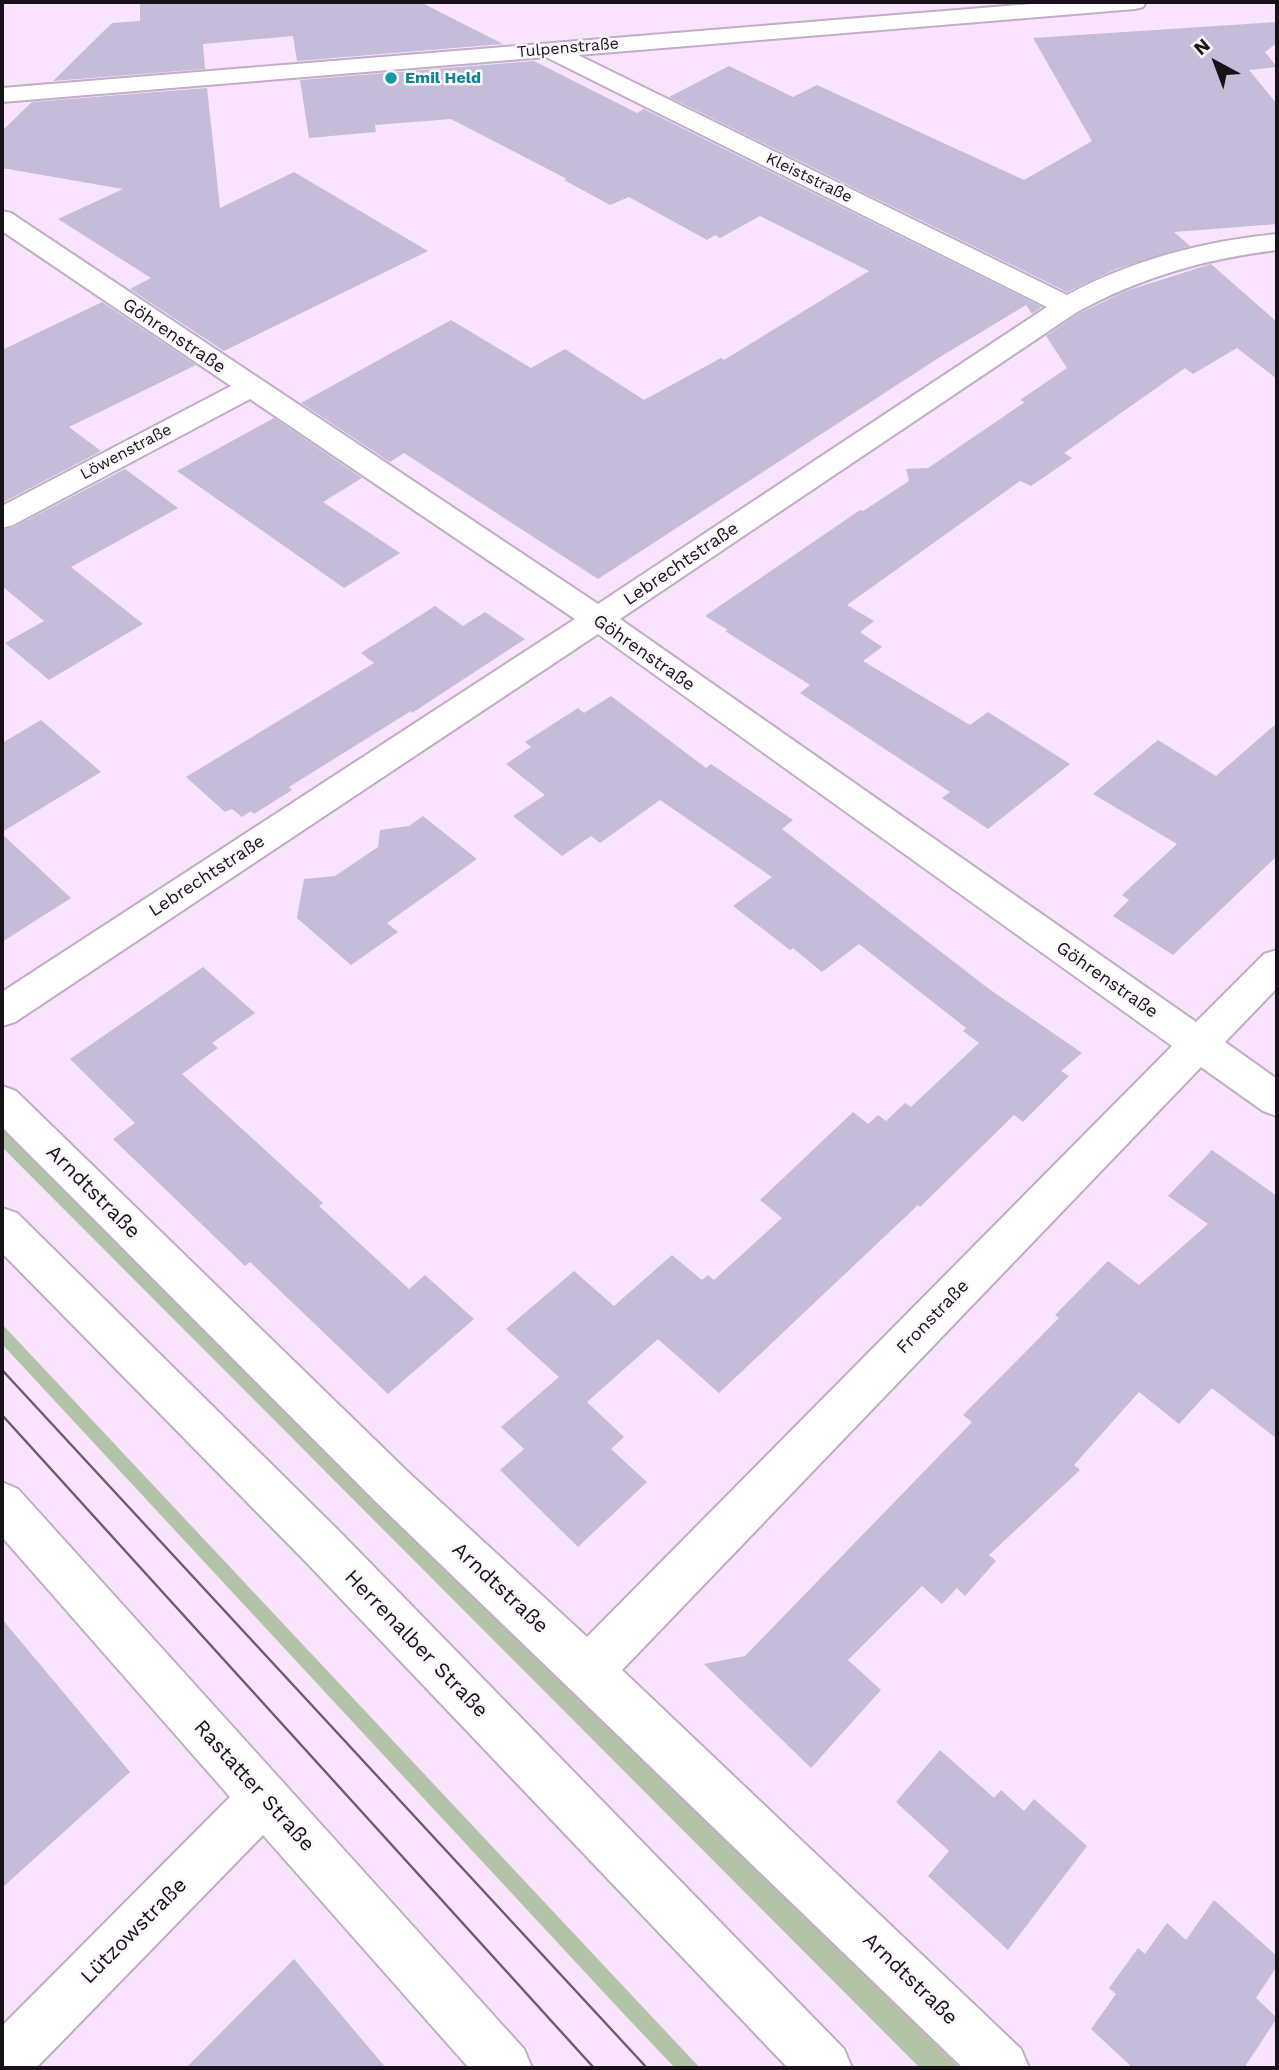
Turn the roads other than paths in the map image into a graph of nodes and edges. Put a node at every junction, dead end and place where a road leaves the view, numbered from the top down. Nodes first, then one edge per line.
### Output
1 (1135, 2) edge
2 (550, 50) junction
3 (2, 95) edge
4 (2, 219) edge
5 (1277, 242) edge
6 (1068, 306) junction
7 (250, 387) junction
8 (2, 518) edge
9 (598, 620) junction
10 (1277, 964) edge
11 (2, 1011) edge
12 (1199, 1045) junction
13 (1277, 1100) edge
14 (2, 1102) edge
15 (2, 1226) edge
16 (2, 1504) edge
17 (589, 1671) junction
18 (265, 1797) junction
19 (2, 2064) edge
20 (505, 2068) edge
21 (825, 2068) edge
22 (1002, 2068) edge

1 - 2 street, Tulpenstraße
2 - 3 street, Tulpenstraße
2 - 6 street, Kleiststraße
4 - 7 street, Göhrenstraße
5 - 6 street, Lebrechtstraße
6 - 9 street, Lebrechtstraße
7 - 8 street, Löwenstraße
7 - 9 street, Göhrenstraße
9 - 11 street, Lebrechtstraße
9 - 12 street, Göhrenstraße
10 - 12 street, Fronstraße
12 - 13 street, Göhrenstraße
12 - 17 street, Fronstraße
14 - 17 street, Arndtstraße
15 - 21 street, Herrenalber Straße
16 - 18 street, Rastatter Straße
17 - 22 street, Arndtstraße
18 - 19 street, Lützowstraße
18 - 20 street, Rastatter Straße

